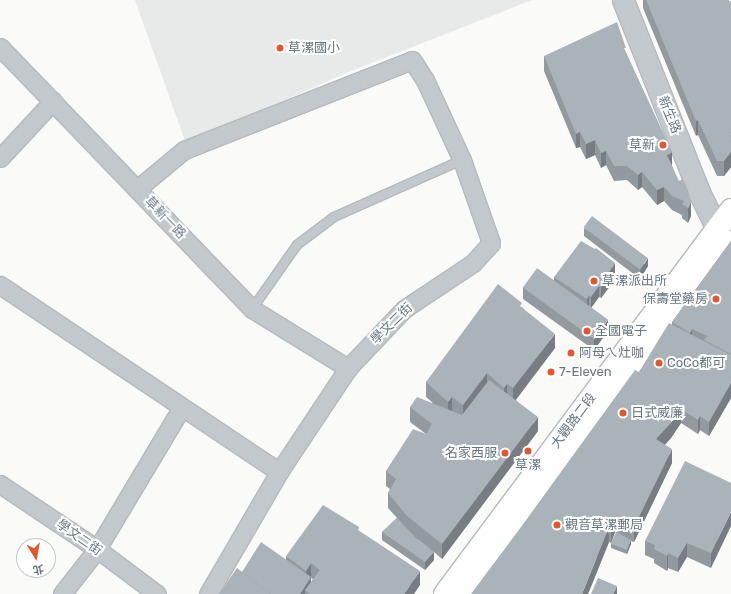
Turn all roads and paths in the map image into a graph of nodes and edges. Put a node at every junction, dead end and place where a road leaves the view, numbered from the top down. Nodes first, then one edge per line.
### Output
1 (623, 0) edge
2 (0, 46) edge
3 (53, 101) junction
4 (0, 158) edge
5 (462, 160) junction
6 (137, 189) junction
7 (731, 210) edge
8 (726, 232) edge
9 (0, 285) edge
10 (252, 309) junction
11 (348, 368) junction
12 (182, 407) junction
13 (279, 472) junction
14 (0, 484) edge
15 (97, 549) junction
16 (62, 594) edge
17 (157, 594) edge
18 (208, 594) edge
19 (445, 594) edge
20 (465, 594) edge

1 - 8 street, 新生路
2 - 3 street, 草新一路
3 - 4 street
3 - 6 street, 草新一路
5 - 6 street, 學文二街
5 - 10 lane
5 - 11 street, 學文二街
6 - 10 street, 草新一路
7 - 8 main road, 大觀路二段
8 - 19 main road, 大觀路二段
8 - 20 main road, 大觀路二段
9 - 12 street
10 - 11 street, 草新一路
11 - 13 street, 學文二街
12 - 13 street
12 - 15 street
13 - 18 street, 學文二街
14 - 15 street, 學文二街
15 - 16 street
15 - 17 street, 學文二街

